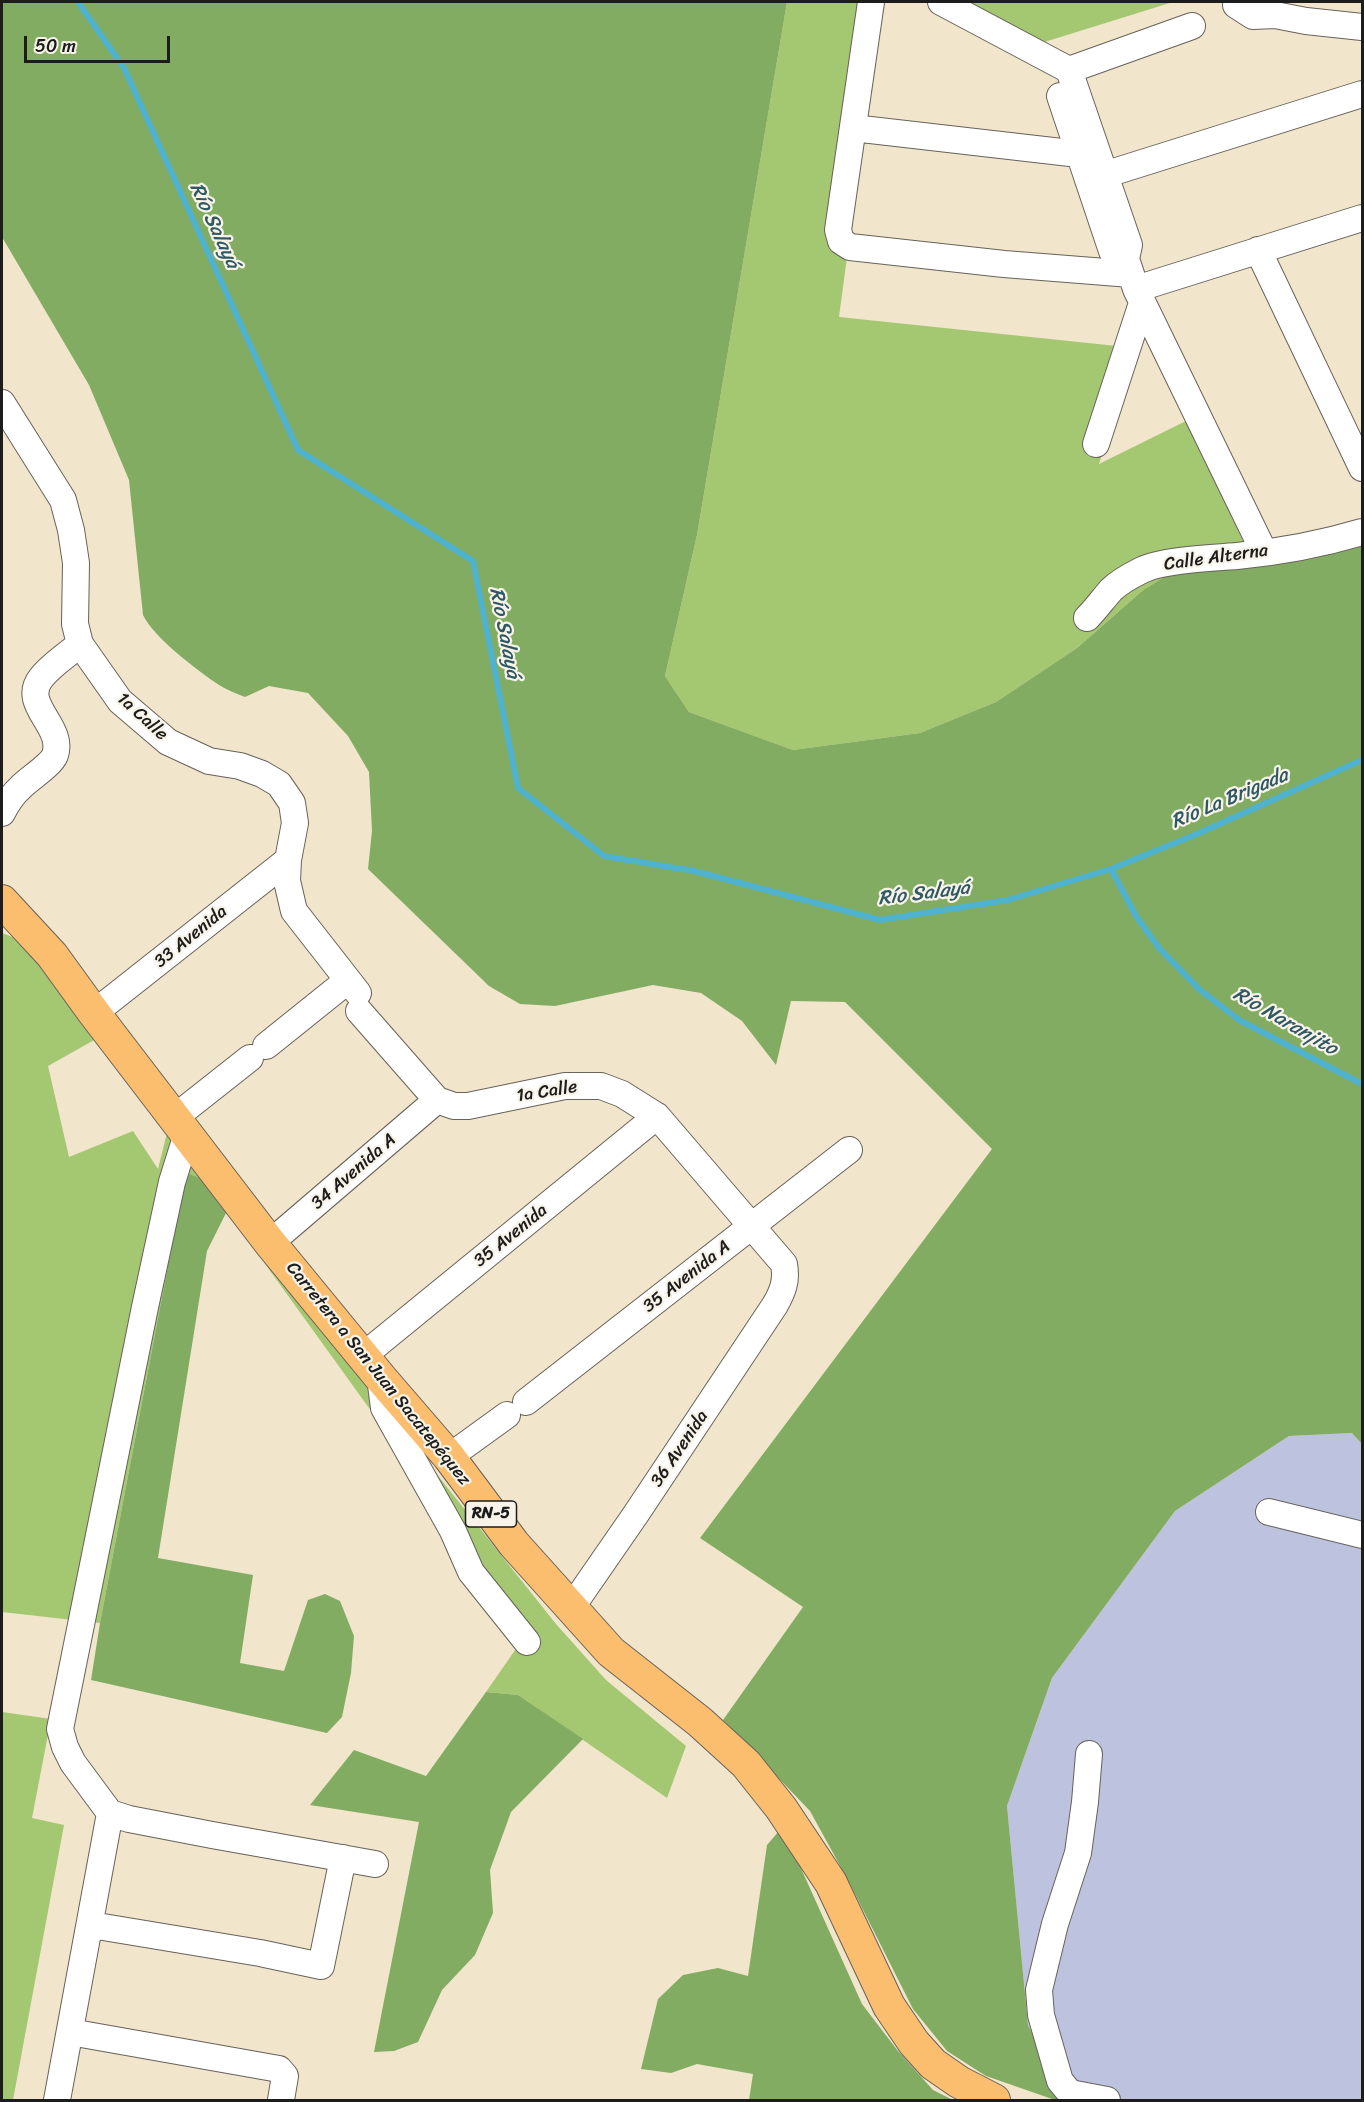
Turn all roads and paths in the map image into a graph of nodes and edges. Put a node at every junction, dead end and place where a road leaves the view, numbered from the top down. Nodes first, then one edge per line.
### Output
1 (871, 2) edge
2 (941, 2) edge
3 (1233, 3) edge
4 (1272, 8) edge
5 (1192, 27) dead end
6 (1362, 27) edge
7 (1061, 67) junction
8 (1362, 94) edge
9 (853, 128) junction
10 (1079, 154) junction
11 (1097, 177) junction
12 (1362, 218) edge
13 (1258, 250) junction
14 (1134, 281) junction
15 (2, 403) edge
16 (1095, 444) dead end
17 (1362, 468) edge
18 (1362, 532) edge
19 (1264, 552) junction
20 (1087, 618) dead end
21 (80, 644) junction
22 (2, 813) edge
23 (288, 860) junction
24 (2, 901) edge
25 (355, 995) junction
26 (94, 1013) junction
27 (437, 1100) junction
28 (657, 1116) junction
29 (181, 1126) junction
30 (849, 1150) dead end
31 (752, 1226) junction
32 (270, 1243) junction
33 (785, 1288) joint
34 (372, 1366) junction
35 (449, 1457) junction
36 (1269, 1512) dead end
37 (1362, 1535) edge
38 (571, 1608) junction
39 (527, 1642) dead end
40 (1089, 1754) dead end
41 (110, 1813) junction
42 (343, 1858) junction
43 (375, 1864) dead end
44 (91, 1925) junction
45 (70, 2032) junction
46 (57, 2100) edge
47 (281, 2100) edge
48 (994, 2100) edge
49 (1107, 2100) edge

1 - 9 street
2 - 7 street
3 - 4 street
4 - 6 street
5 - 7 street
7 - 10 street
7 - 11 street
8 - 11 street
9 - 10 street
9 - 14 street
10 - 11 street
11 - 14 street
12 - 13 street
13 - 14 street
13 - 17 street
14 - 16 street
14 - 19 street
15 - 21 street, 1a Calle
18 - 19 street, Calle Alterna
19 - 20 street, Calle Alterna
21 - 22 street
21 - 23 street, 1a Calle
23 - 25 street, 1a Calle
23 - 26 street, 33 Avenida
24 - 26 main road, Carretera a San Juan Sacatepéquez / RN-5
25 - 27 street, 1a Calle
25 - 29 street
26 - 29 main road, Carretera a San Juan Sacatepéquez / RN-5
27 - 28 street, 1a Calle
27 - 32 street, 34 Avenida A
28 - 31 street, 1a Calle
28 - 34 street, 35 Avenida
29 - 32 main road, Carretera a San Juan Sacatepéquez / RN-5
29 - 41 street
30 - 31 street, 35 Avenida A
31 - 33 street, 1a Calle
31 - 35 street, 35 Avenida A
32 - 34 main road, Carretera a San Juan Sacatepéquez / RN-5
33 - 38 street, 36 Avenida
34 - 35 main road, Carretera a San Juan Sacatepéquez / RN-5
34 - 39 street
35 - 38 main road, Carretera a San Juan Sacatepéquez / RN-5
36 - 37 street
38 - 48 main road, Carretera a San Juan Sacatepéquez / RN-5
40 - 49 street
41 - 42 street
41 - 44 street
42 - 43 street
42 - 44 street
44 - 45 street
45 - 46 street
45 - 47 street

